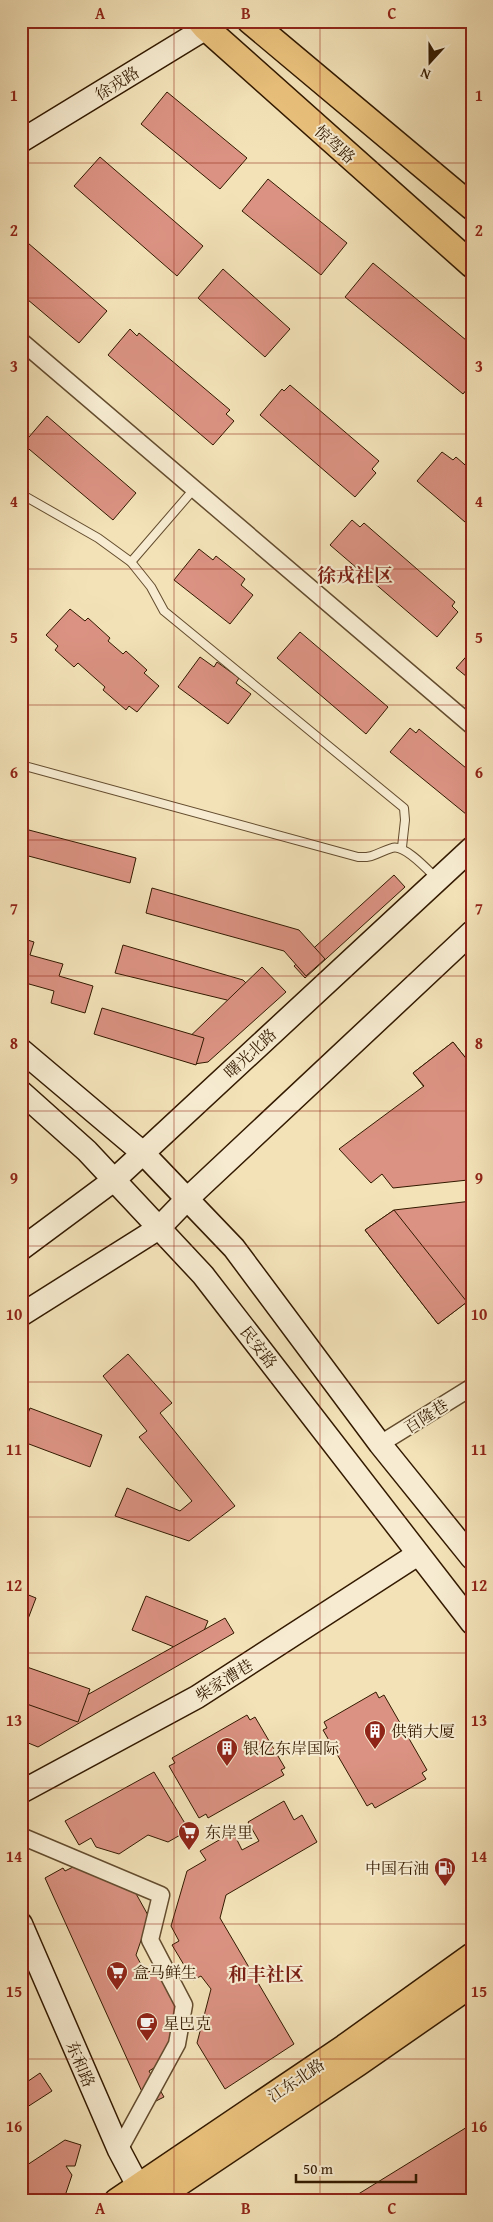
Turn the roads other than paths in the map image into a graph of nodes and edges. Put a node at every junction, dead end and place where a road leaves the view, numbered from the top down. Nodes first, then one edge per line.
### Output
1 (250, 21) edge
2 (205, 24) edge
3 (21, 141) edge
4 (472, 207) edge
5 (472, 265) edge
6 (21, 341) edge
7 (194, 489) junction
8 (21, 494) edge
9 (131, 562) junction
10 (472, 726) edge
11 (21, 765) edge
12 (402, 848) junction
13 (472, 848) edge
14 (438, 879) junction
15 (472, 932) edge
16 (21, 1050) edge
17 (21, 1092) edge
18 (142, 1153) junction
19 (114, 1180) junction
20 (187, 1199) junction
21 (160, 1228) junction
22 (21, 1249) edge
23 (21, 1315) edge
24 (472, 1387) edge
25 (380, 1444) junction
26 (418, 1554) junction
27 (472, 1558) edge
28 (472, 1624) edge
29 (21, 1792) edge
30 (21, 1836) edge
31 (21, 1924) edge
32 (472, 1956) edge
33 (472, 1984) edge
34 (119, 2150) junction
35 (146, 2196) edge
36 (117, 2201) edge

1 - 4 main road
2 - 3 main road, 徐戎路
2 - 5 main road, 惊驾路
6 - 7 street
7 - 9 lane
7 - 10 street
8 - 9 lane
9 - 12 lane
11 - 12 lane
12 - 14 lane
13 - 14 main road, 曙光北路
14 - 18 main road, 曙光北路
15 - 20 main road
16 - 18 main road
17 - 19 main road, 民安路
18 - 19 main road, 曙光北路
18 - 20 main road
19 - 21 main road, 民安路
19 - 22 main road, 曙光北路
20 - 21 main road
20 - 25 main road
21 - 23 main road
21 - 26 main road, 民安路
24 - 25 street, 百隆巷
25 - 27 main road
26 - 28 main road, 民安路
26 - 29 main road, 柴家漕巷
30 - 34 street
31 - 34 main road, 东和路
32 - 35 main road, 江东北路
33 - 35 main road, 江东北路
34 - 35 main road, 东和路
35 - 36 main road, 江东北路

